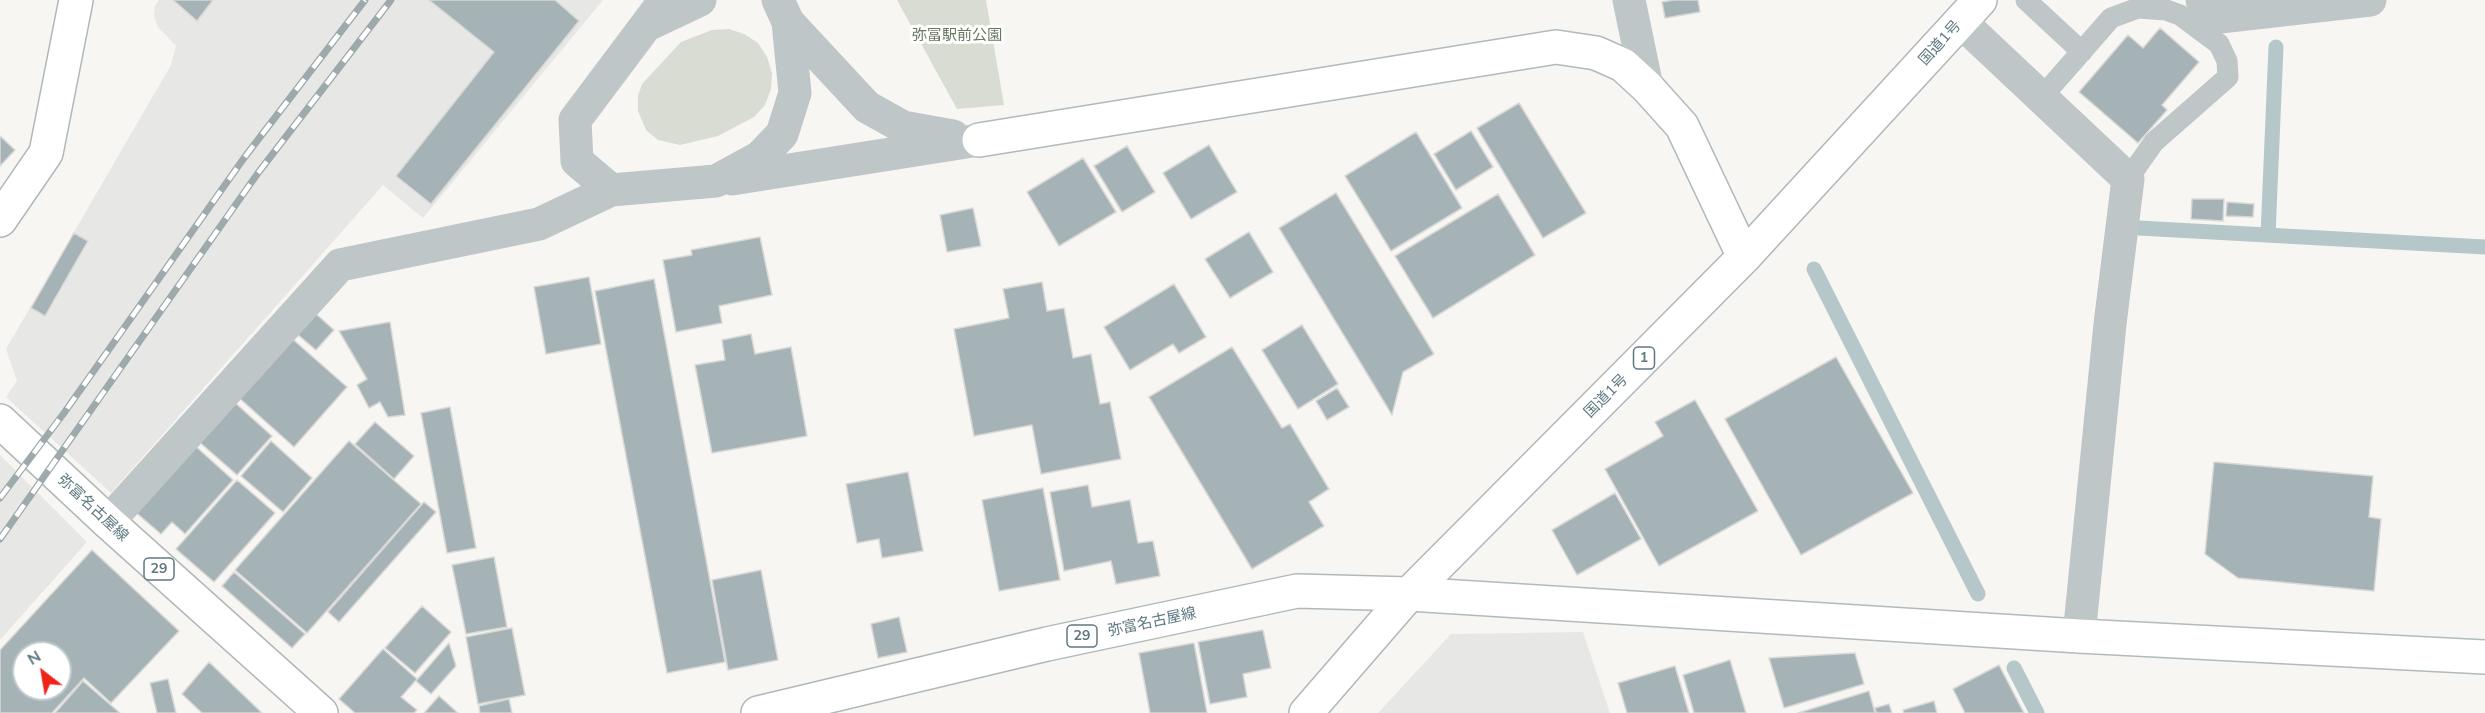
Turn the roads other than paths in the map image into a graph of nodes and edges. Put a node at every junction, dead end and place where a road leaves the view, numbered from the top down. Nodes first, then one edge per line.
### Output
1 (76, 0) edge
2 (665, 0) edge
3 (700, 0) edge
4 (751, 0) edge
5 (1629, 0) edge
6 (2026, 0) edge
7 (2202, 0) edge
8 (2370, 0) edge
9 (1970, 10) edge
10 (783, 12) edge
11 (646, 26) junction
12 (2082, 52) junction
13 (1647, 87) junction
14 (2041, 98) junction
15 (979, 140) junction
16 (2128, 179) junction
17 (716, 181) junction
18 (611, 190) junction
19 (0, 220) edge
20 (1744, 257) junction
21 (0, 421) edge
22 (108, 522) junction
23 (1409, 594) junction
24 (2079, 636) junction
25 (2485, 657) edge
26 (1320, 707) edge
27 (321, 713) edge
28 (758, 713) edge

1 - 19 main road
2 - 11 street
3 - 11 street
4 - 10 street
5 - 13 street
6 - 12 lane
7 - 8 street
9 - 14 street
9 - 20 main road, 国道1号 / 1
10 - 15 street
10 - 17 street
11 - 18 street
12 - 14 lane
12 - 16 lane
13 - 15 main road
13 - 20 main road
14 - 16 street
15 - 17 street
16 - 24 street
17 - 18 street
18 - 22 street
20 - 23 main road, 国道1号 / 1
21 - 22 main road, 弥富名古屋線 / 29
22 - 27 main road, 弥富名古屋線 / 29
23 - 24 main road, 弥富名古屋線
23 - 26 main road, 国道1号 / 1
23 - 28 main road, 弥富名古屋線 / 29
24 - 25 main road, 弥富名古屋線

